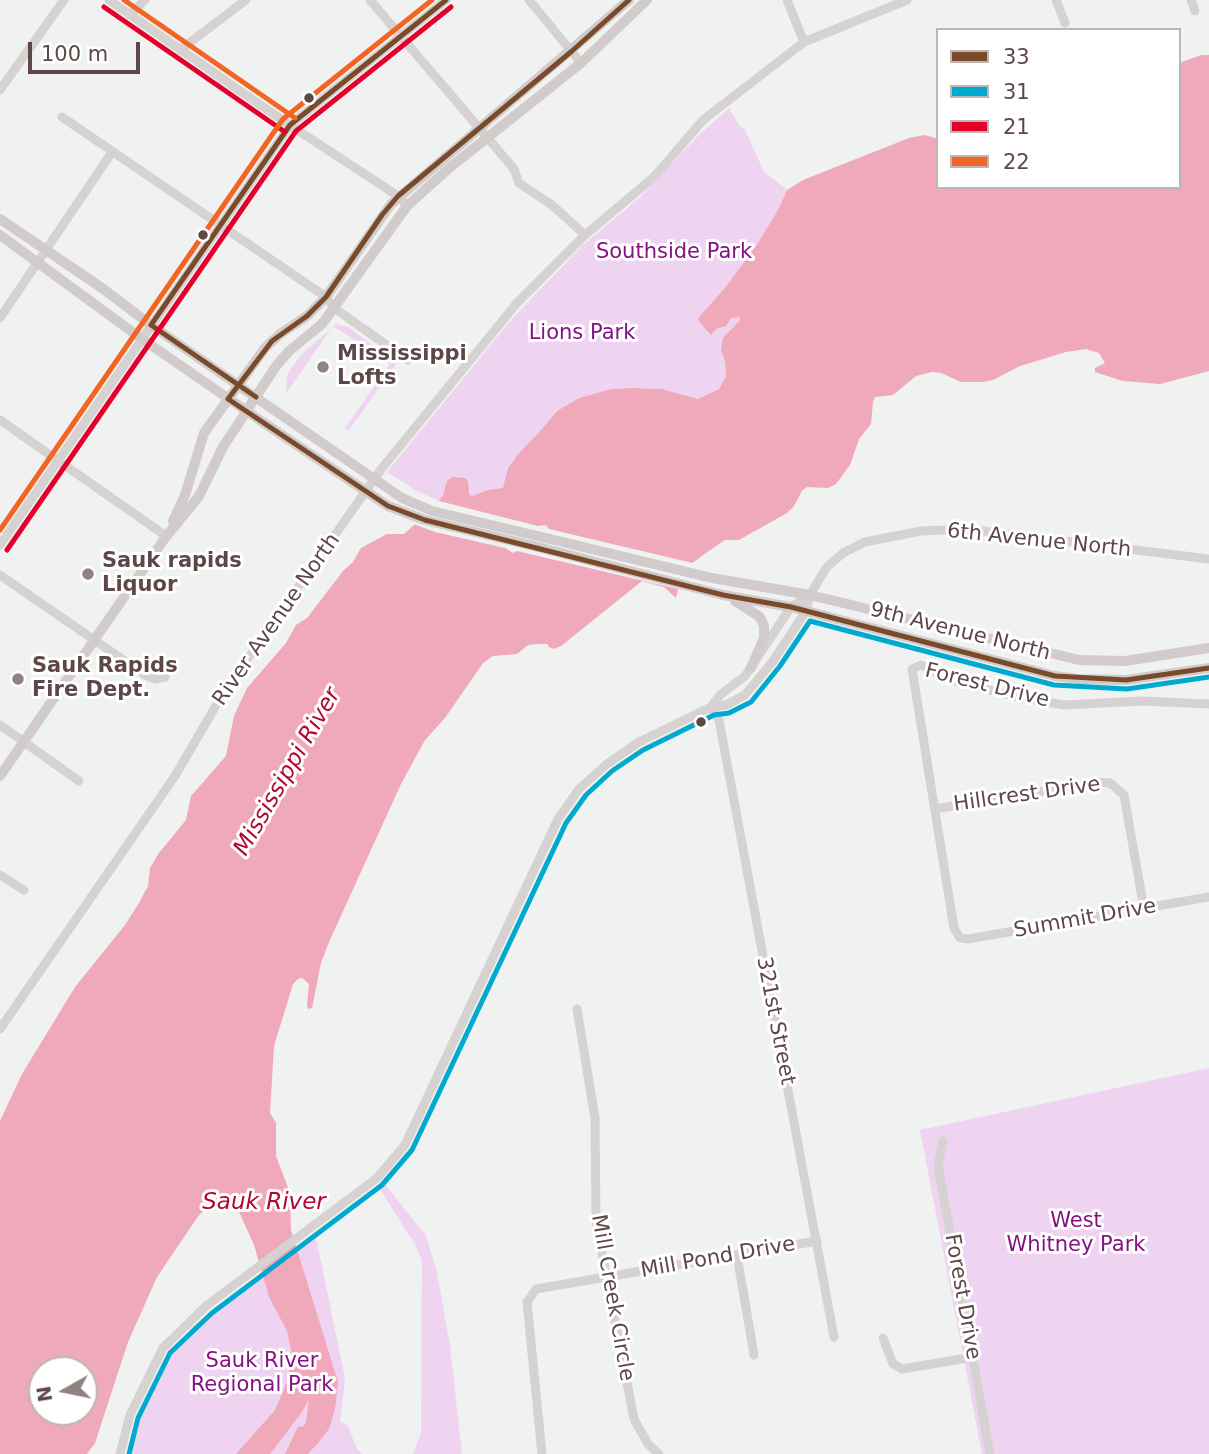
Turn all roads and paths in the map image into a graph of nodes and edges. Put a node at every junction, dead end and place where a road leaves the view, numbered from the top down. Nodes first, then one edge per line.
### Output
1 (64, 0) edge
2 (109, 0) edge
3 (145, 0) edge
4 (246, 0) edge
5 (370, 0) edge
6 (446, 0) edge
7 (529, 0) edge
8 (629, 0) edge
9 (647, 0) edge
10 (787, 0) edge
11 (907, 0) edge
12 (1056, 0) edge
13 (1191, 0) edge
14 (1195, 11) dead end
15 (130, 15) junction
16 (1065, 23) dead end
17 (400, 37) junction
18 (804, 42) junction
19 (180, 50) junction
20 (572, 51) junction
21 (581, 63) junction
22 (0, 90) edge
23 (62, 117) dead end
24 (290, 125) junction
25 (479, 128) junction
26 (488, 138) junction
27 (112, 152) junction
28 (398, 196) junction
29 (407, 206) junction
30 (0, 219) edge
31 (221, 225) junction
32 (0, 235) edge
33 (585, 235) junction
34 (46, 249) junction
35 (38, 261) junction
36 (326, 297) junction
37 (334, 308) junction
38 (0, 318) edge
39 (151, 325) junction
40 (142, 339) junction
41 (408, 360) dead end
42 (239, 385) junction
43 (256, 396) junction
44 (228, 399) junction
45 (247, 412) junction
46 (0, 420) edge
47 (59, 460) junction
48 (166, 536) junction
49 (0, 545) edge
50 (1209, 559) edge
51 (0, 575) edge
52 (723, 595) junction
53 (810, 595) junction
54 (791, 607) junction
55 (806, 611) junction
56 (94, 640) junction
57 (1209, 648) edge
58 (751, 668) junction
59 (1209, 668) edge
60 (165, 677) dead end
61 (1209, 704) edge
62 (711, 707) junction
63 (0, 724) edge
64 (24, 741) junction
65 (0, 776) edge
66 (79, 781) dead end
67 (935, 809) junction
68 (0, 875) edge
69 (24, 890) dead end
70 (1209, 897) edge
71 (1144, 909) junction
72 (960, 938) joint
73 (577, 1009) dead end
74 (0, 1029) edge
75 (943, 1141) dead end
76 (817, 1241) junction
77 (737, 1255) junction
78 (608, 1277) junction
79 (834, 1337) dead end
80 (883, 1338) dead end
81 (754, 1355) dead end
82 (972, 1357) junction
83 (120, 1454) edge
84 (542, 1454) edge
85 (657, 1454) edge
86 (990, 1454) edge

1 - 22 street
2 - 15 street
3 - 15 street
4 - 19 street
5 - 17 street
6 - 17 street
7 - 20 street
8 - 20 main road
9 - 21 main road
10 - 18 street
11 - 18 street, River Avenue North
12 - 16 street
13 - 14 street
15 - 19 street
17 - 24 street
17 - 25 street
18 - 33 street, River Avenue North
19 - 24 street
20 - 21 street
20 - 25 main road
21 - 26 main road
23 - 27 street
24 - 28 street
24 - 31 street
25 - 26 street
25 - 28 main road
26 - 29 main road
26 - 33 street
27 - 31 street
27 - 34 street
28 - 29 street
28 - 36 main road
29 - 37 main road
30 - 34 main road, 9th Avenue North
31 - 36 street
31 - 39 street
32 - 35 main road, 9th Avenue North
33 - 74 street, River Avenue North
34 - 35 street
34 - 39 main road, 9th Avenue North
35 - 38 street
35 - 40 main road, 9th Avenue North
36 - 37 street
36 - 42 main road
37 - 41 street
37 - 43 main road
39 - 40 street
39 - 42 main road, 9th Avenue North
40 - 44 main road, 9th Avenue North
40 - 47 street
42 - 43 main road, 9th Avenue North
42 - 44 main road
43 - 45 main road
43 - 53 main road, 9th Avenue North, bridge
44 - 45 main road, 9th Avenue North
44 - 48 main road
45 - 48 main road
45 - 52 main road, 9th Avenue North, bridge
46 - 47 street
47 - 48 street
47 - 49 street
48 - 56 main road
50 - 53 street, 6th Avenue North
51 - 56 street
52 - 54 main road, 9th Avenue North
52 - 58 main road
53 - 54 street
53 - 55 street
53 - 57 main road, 9th Avenue North
54 - 55 main road, 9th Avenue North
54 - 58 street
55 - 59 main road, 9th Avenue North
55 - 62 street
56 - 60 street
56 - 64 main road
58 - 62 street
61 - 67 street, Forest Drive
62 - 76 street, 321st Street
62 - 83 street
63 - 64 street
64 - 65 main road
64 - 66 street
67 - 71 street, Hillcrest Drive
67 - 72 street, Forest Drive
68 - 69 street
70 - 71 street, Summit Drive
71 - 72 street, Summit Drive
73 - 78 street, Mill Creek Circle
75 - 82 street, Forest Drive
76 - 77 street, Mill Pond Drive
76 - 79 street, 321st Street
77 - 78 street, Mill Pond Drive
77 - 81 street
78 - 84 street, Mill Pond Drive
78 - 85 street, Mill Creek Circle
80 - 82 street
82 - 86 street, Forest Drive

